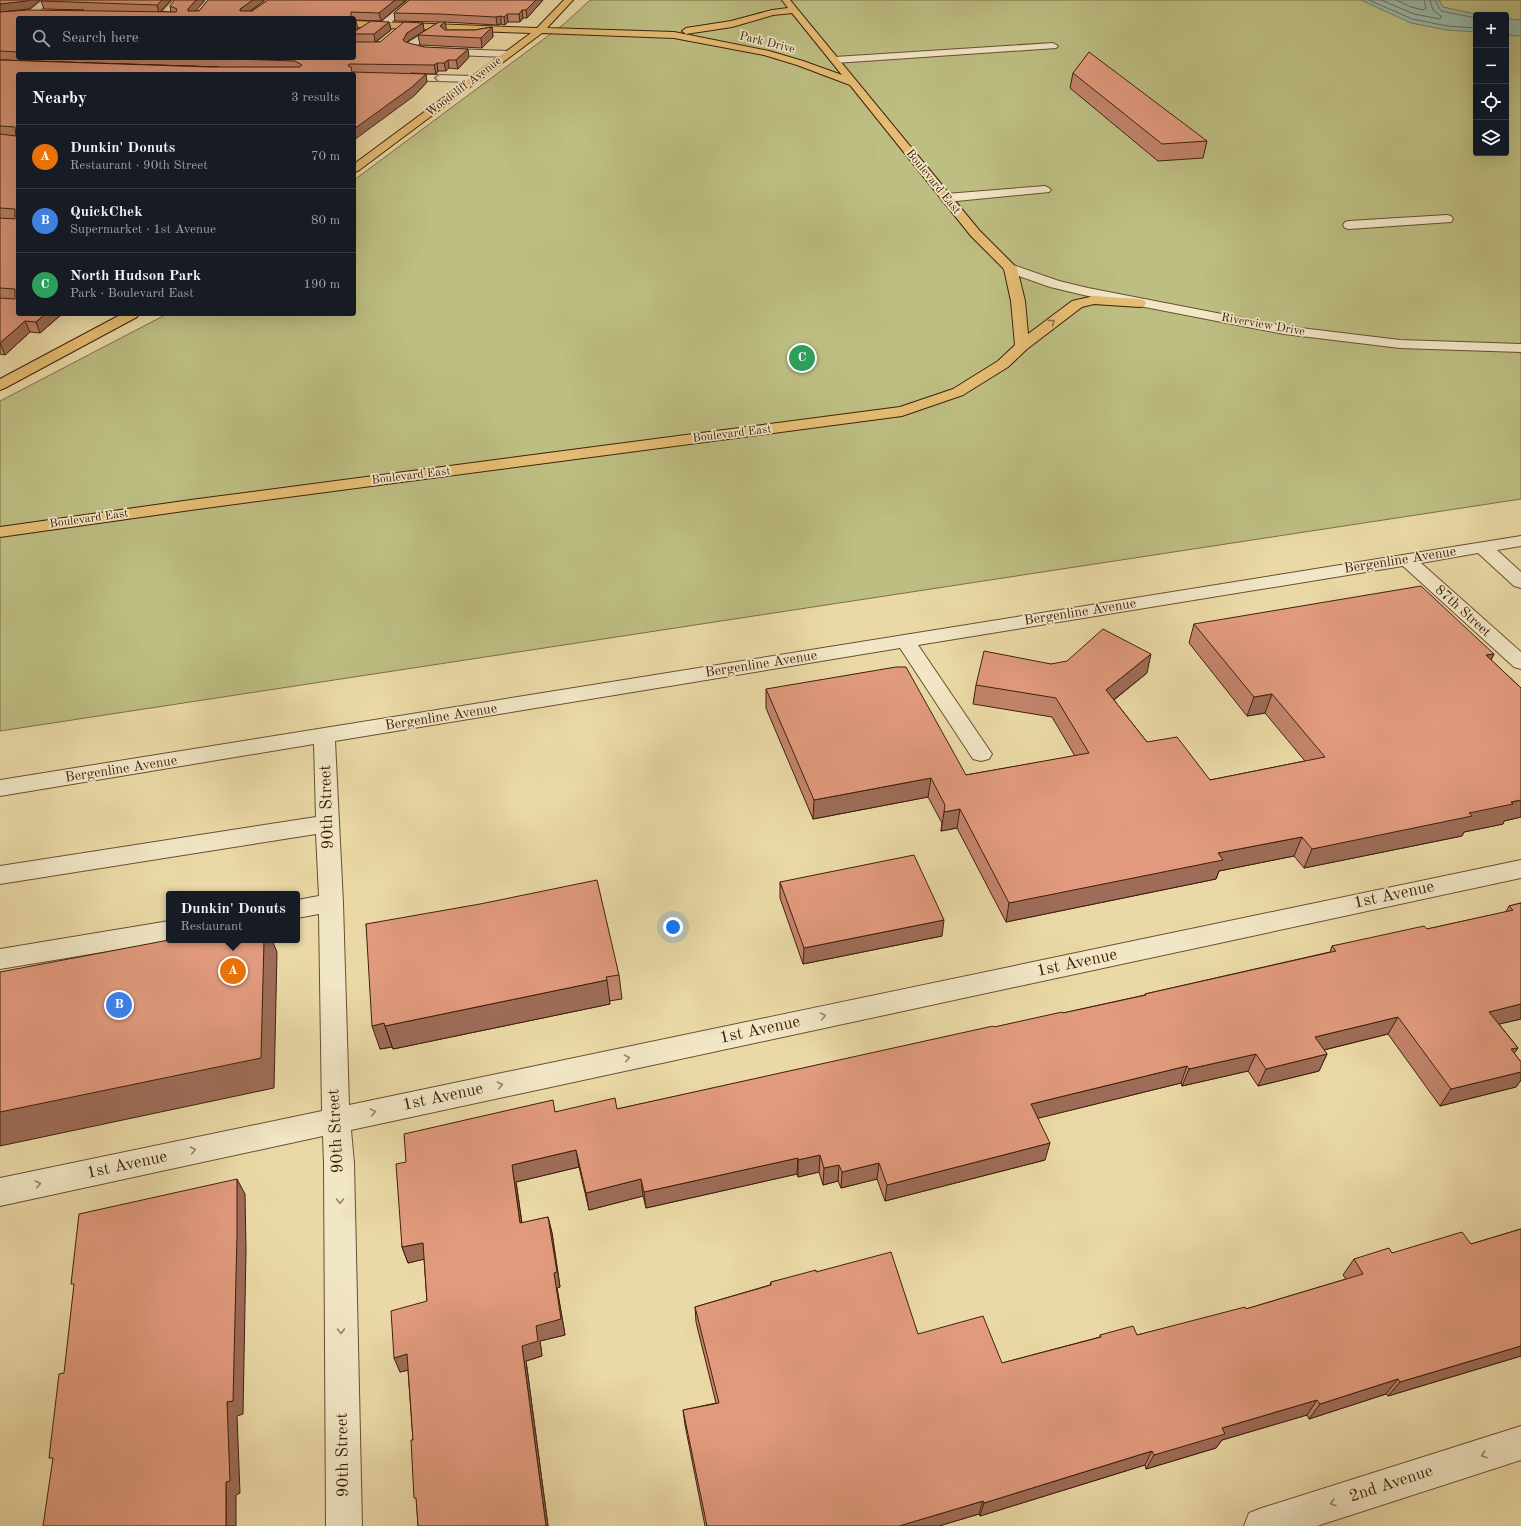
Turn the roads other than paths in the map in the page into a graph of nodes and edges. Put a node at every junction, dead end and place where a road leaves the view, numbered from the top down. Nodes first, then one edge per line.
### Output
1 (47, 0) edge
2 (177, 0) edge
3 (414, 0) edge
4 (569, 0) edge
5 (786, 0) edge
6 (794, 10) junction
7 (32, 13) junction
8 (23, 14) edge
9 (48, 14) edge
10 (160, 16) edge
11 (356, 24) edge
12 (370, 24) junction
13 (383, 25) junction
14 (404, 25) junction
15 (440, 26) junction
16 (501, 28) junction
17 (540, 30) junction
18 (360, 33) edge
19 (394, 34) edge
20 (426, 35) junction
21 (674, 35) junction
22 (458, 37) edge
23 (474, 38) edge
24 (1053, 46) dead end
25 (508, 54) junction
26 (835, 60) junction
27 (356, 76) edge
28 (476, 80) junction
29 (853, 82) junction
30 (356, 167) edge
31 (1045, 190) dead end
32 (946, 198) junction
33 (1446, 219) dead end
34 (1349, 225) dead end
35 (1010, 268) junction
36 (1139, 303) junction
37 (128, 316) edge
38 (1022, 346) junction
39 (1521, 348) edge
40 (0, 385) edge
41 (0, 532) edge
42 (1521, 541) edge
43 (1482, 547) junction
44 (1406, 559) junction
45 (1521, 582) edge
46 (905, 640) junction
47 (1521, 663) edge
48 (324, 736) junction
49 (981, 754) dead end
50 (0, 788) edge
51 (327, 824) junction
52 (1521, 868) edge
53 (0, 874) edge
54 (331, 903) junction
55 (300, 908) edge
56 (166, 931) edge
57 (0, 959) edge
58 (335, 1120) junction
59 (0, 1192) edge
60 (1521, 1443) edge
61 (344, 1526) edge
62 (1262, 1526) edge

1 - 7 street
2 - 10 street
3 - 13 street
4 - 17 main road, Woodcliff Avenue
5 - 6 main road, Boulevard East
6 - 21 main road, Park Drive
6 - 26 main road, Boulevard East
7 - 8 main road
7 - 9 main road
11 - 12 main road, Park Drive
12 - 13 main road, Park Drive
12 - 18 street
13 - 14 main road, Park Drive
14 - 15 main road, Park Drive
14 - 19 street
15 - 16 main road, Park Drive
15 - 20 street
16 - 17 main road, Park Drive
16 - 23 street
17 - 21 main road, Park Drive
17 - 25 main road, Woodcliff Avenue
20 - 22 street
20 - 25 street
21 - 29 main road, Park Drive
24 - 26 street
25 - 28 main road, Woodcliff Avenue
26 - 29 main road, Boulevard East
28 -> 27 street
28 - 30 main road, Woodcliff Avenue
29 - 32 main road, Boulevard East
31 - 32 street
32 - 35 main road, Boulevard East
33 - 34 street
35 - 36 street, Riverview Drive
35 - 38 main road
38 -> 36 main road, Boulevard East
36 - 39 street, Riverview Drive
37 - 40 main road
38 - 41 main road, Boulevard East
42 - 43 street, Bergenline Avenue
43 - 44 street, Bergenline Avenue
43 - 45 street
44 - 46 street, Bergenline Avenue
44 - 47 street, 87th Street
46 - 48 street, Bergenline Avenue
46 - 49 street
48 - 50 street, Bergenline Avenue
48 - 51 street, 90th Street
51 - 53 street
51 - 54 street, 90th Street
58 -> 52 street, 1st Avenue
54 - 55 street
54 - 58 street, 90th Street
56 - 57 street
59 -> 58 street, 1st Avenue
58 -> 61 street, 90th Street
60 -> 62 street, 2nd Avenue

